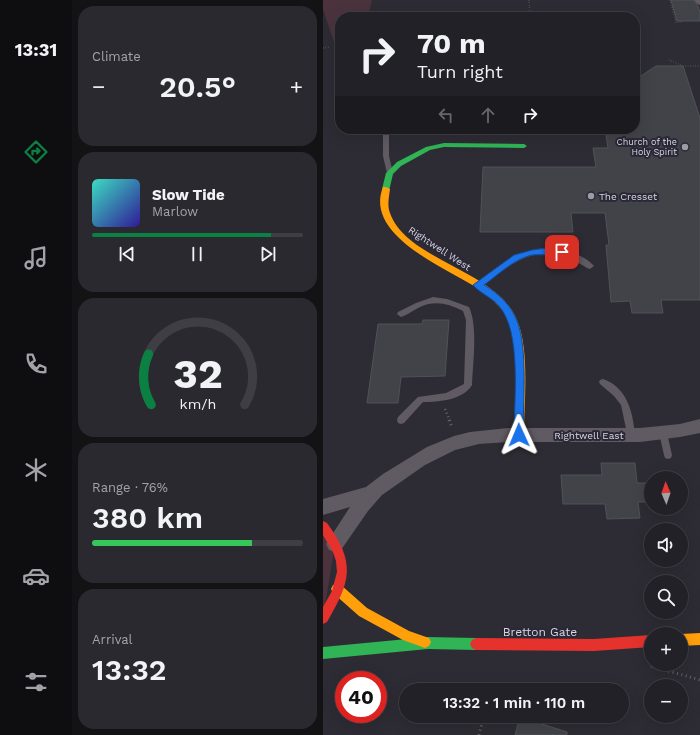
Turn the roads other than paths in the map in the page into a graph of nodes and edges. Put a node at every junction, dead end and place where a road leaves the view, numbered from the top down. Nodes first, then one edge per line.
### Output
1 (386, 134) edge
2 (524, 146) dead end
3 (390, 173) junction
4 (590, 266) dead end
5 (478, 285) junction
6 (401, 314) dead end
7 (603, 382) dead end
8 (401, 420) dead end
9 (700, 426) edge
10 (663, 433) junction
11 (631, 434) junction
12 (519, 435) junction
13 (668, 455) dead end
14 (373, 493) junction
15 (323, 507) edge
16 (323, 526) edge
17 (335, 544) junction
18 (337, 589) junction
19 (323, 618) edge
20 (700, 639) edge
21 (688, 640) edge
22 (644, 642) edge
23 (429, 643) junction
24 (323, 653) edge

1 - 3 lane
2 - 3 street
3 - 5 street, Rightwell West
4 - 5 lane
5 - 12 street, Rightwell West
6 - 8 lane
7 - 11 lane
9 - 10 street, Rightwell East
10 - 11 street, Rightwell East
10 - 13 lane
11 - 12 street, Rightwell East
12 - 14 street, Rightwell East
14 - 15 street, Rightwell East
14 - 17 street, Rightwell East
16 - 17 street
17 - 18 street
18 - 19 street
18 - 23 street, Bretton Gate
20 - 21 street
22 - 23 street, Bretton Gate
23 - 24 street, Bretton Gate

